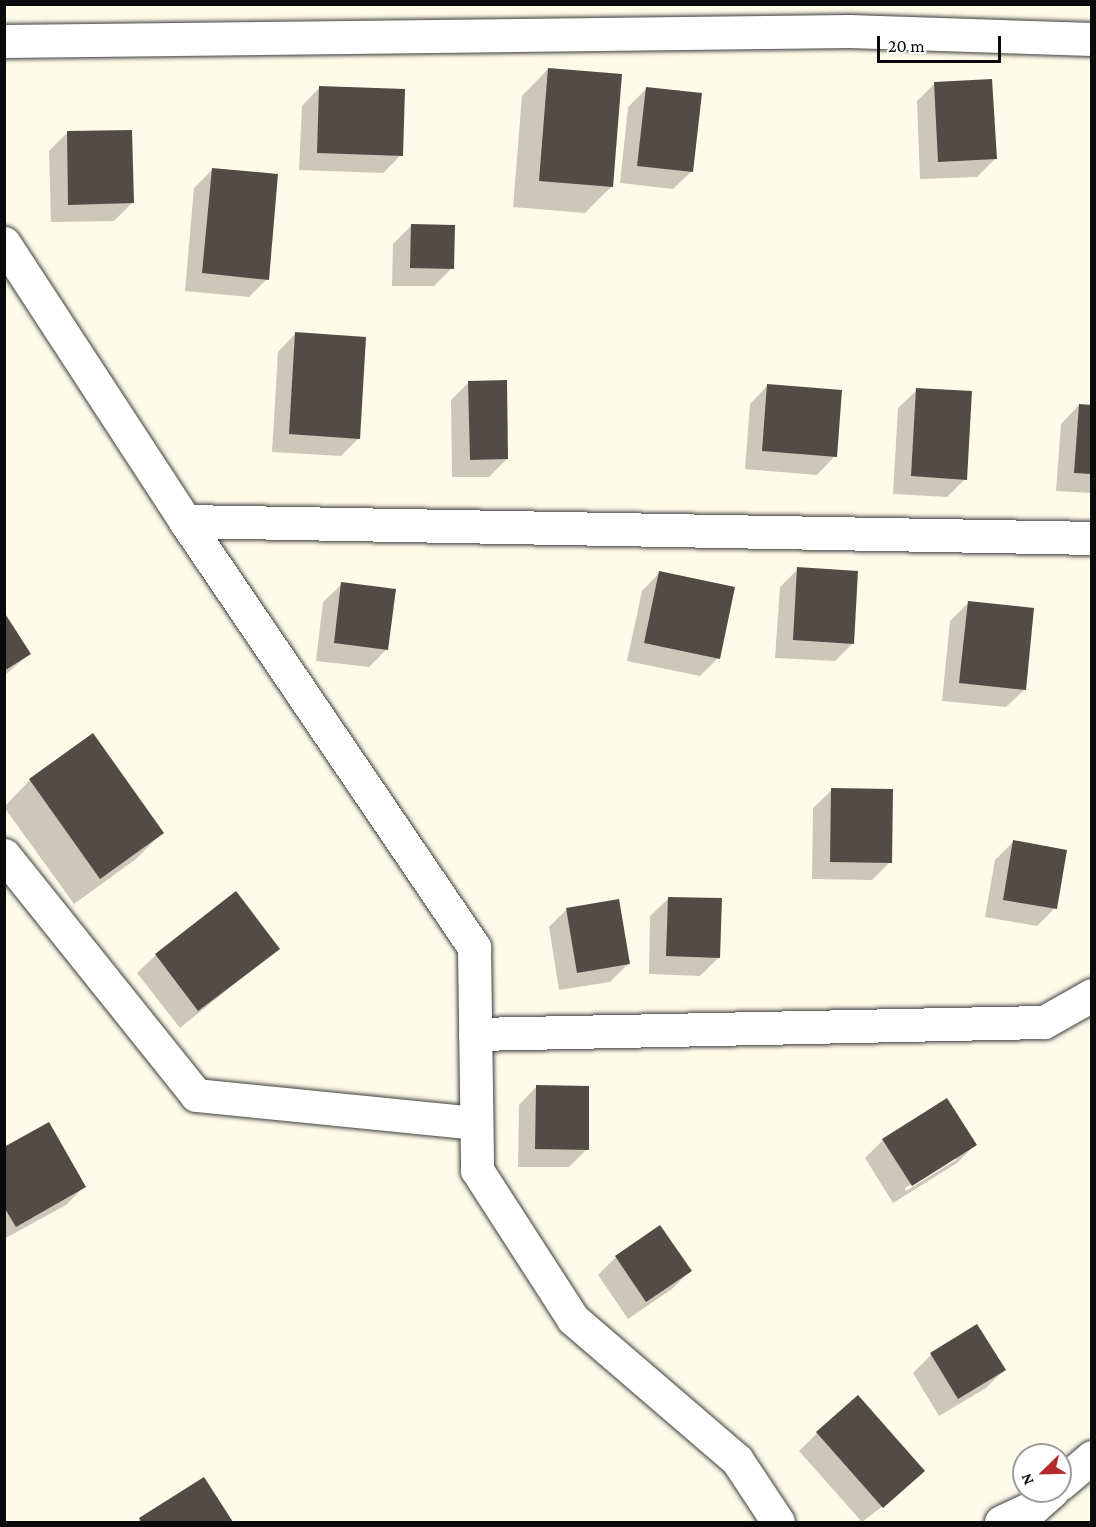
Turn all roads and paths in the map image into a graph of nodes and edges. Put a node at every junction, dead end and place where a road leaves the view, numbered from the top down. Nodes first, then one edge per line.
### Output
1 (1092, 39) edge
2 (4, 41) edge
3 (4, 243) edge
4 (185, 521) junction
5 (1092, 538) edge
6 (4, 855) edge
7 (1092, 995) edge
8 (475, 1034) junction
9 (476, 1123) junction
10 (1092, 1457) edge
11 (1072, 1474) edge
12 (1044, 1507) edge
13 (778, 1522) edge
14 (1001, 1522) edge

1 - 2 street
3 - 4 street
4 - 5 street
4 - 8 street
6 - 9 street
7 - 8 street
8 - 9 street
9 - 13 street
10 - 11 street
12 - 14 street

